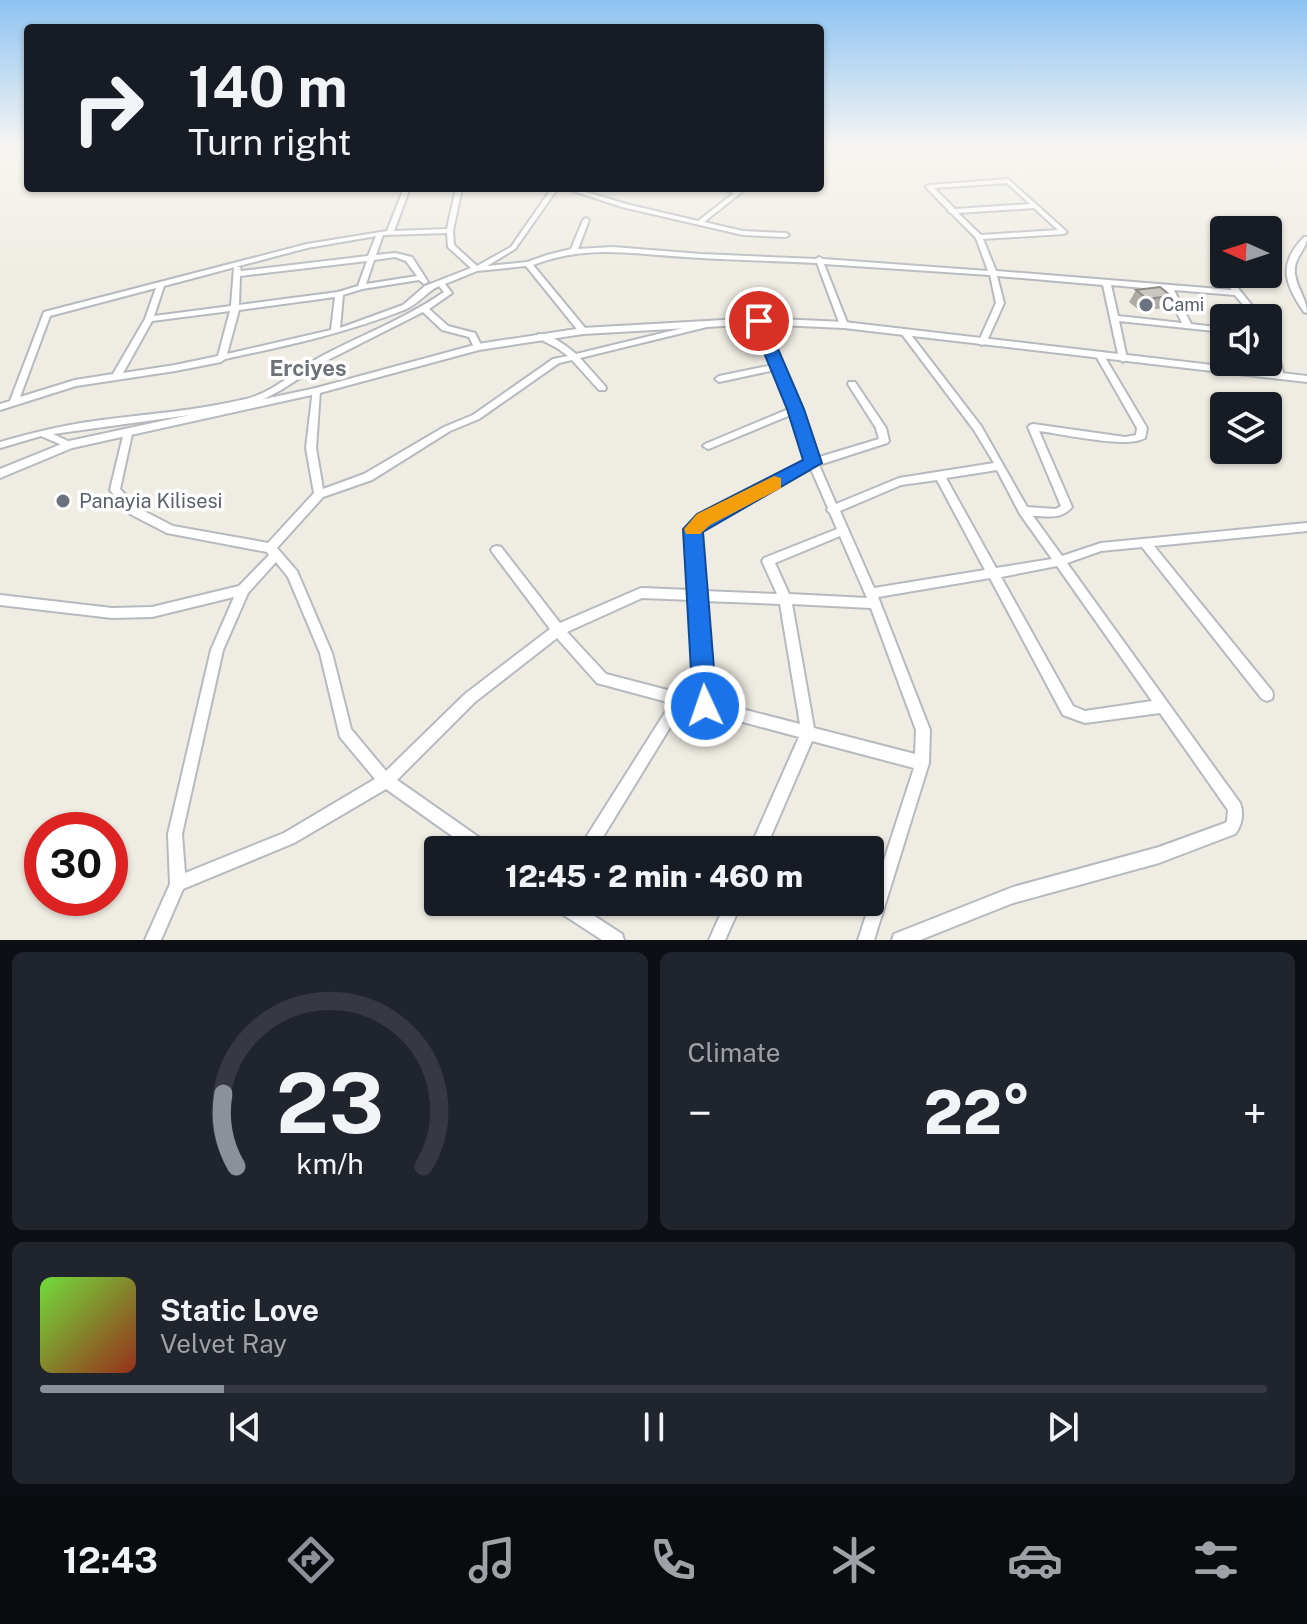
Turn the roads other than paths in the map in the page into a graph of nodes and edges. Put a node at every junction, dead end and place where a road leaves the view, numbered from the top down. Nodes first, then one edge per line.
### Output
1 (405, 192) edge
2 (458, 192) edge
3 (552, 192) edge
4 (580, 192) edge
5 (739, 192) edge
6 (933, 192) edge
7 (1019, 192) edge
8 (1034, 206) junction
9 (951, 211) junction
10 (586, 220) dead end
11 (700, 222) junction
12 (450, 231) junction
13 (390, 232) junction
14 (380, 233) junction
15 (786, 235) dead end
16 (979, 237) junction
17 (1307, 239) edge
18 (574, 249) junction
19 (372, 256) junction
20 (819, 259) junction
21 (237, 263) junction
22 (528, 264) junction
23 (476, 269) junction
24 (237, 274) junction
25 (993, 274) junction
26 (421, 278) junction
27 (441, 283) junction
28 (1107, 284) junction
29 (160, 286) junction
30 (361, 287) junction
31 (428, 288) junction
32 (1169, 288) junction
33 (1234, 288) edge
34 (1238, 293) junction
35 (339, 294) junction
36 (1247, 304) edge
37 (235, 308) junction
38 (1306, 309) edge
39 (425, 310) junction
40 (1114, 318) junction
41 (149, 319) junction
42 (759, 321) junction
43 (710, 324) junction
44 (844, 325) junction
45 (1187, 325) junction
46 (1210, 328) edge
47 (583, 331) junction
48 (335, 332) junction
49 (905, 333) junction
50 (541, 336) junction
51 (982, 343) junction
52 (478, 347) junction
53 (576, 355) junction
54 (1100, 356) junction
55 (221, 359) junction
56 (1123, 359) junction
57 (776, 367) junction
58 (1210, 369) edge
59 (117, 376) junction
60 (1280, 376) edge
61 (719, 379) dead end
62 (1307, 379) edge
63 (852, 384) dead end
64 (602, 388) dead end
65 (316, 391) junction
66 (14, 402) junction
67 (250, 403) junction
68 (0, 407) edge
69 (796, 409) junction
70 (42, 433) junction
71 (127, 434) junction
72 (0, 445) edge
73 (69, 445) junction
74 (708, 446) dead end
75 (813, 463) junction
76 (1000, 466) junction
77 (0, 474) edge
78 (940, 476) junction
79 (319, 494) junction
80 (832, 510) junction
81 (1024, 511) junction
82 (1307, 527) edge
83 (842, 531) junction
84 (1145, 543) junction
85 (497, 550) dead end
86 (273, 552) junction
87 (1059, 561) junction
88 (994, 571) junction
89 (243, 590) junction
90 (699, 594) junction
91 (785, 598) junction
92 (873, 598) junction
93 (0, 600) edge
94 (558, 630) junction
95 (1267, 695) dead end
96 (680, 700) junction
97 (705, 706) junction
98 (1164, 706) junction
99 (808, 733) junction
100 (922, 763) junction
101 (386, 781) junction
102 (465, 836) edge
103 (595, 836) edge
104 (763, 836) edge
105 (178, 884) junction
106 (580, 916) edge
107 (728, 916) edge
108 (153, 940) edge
109 (616, 940) edge
110 (717, 940) edge
111 (866, 940) edge
112 (900, 940) edge

1 - 13 street
2 - 12 street
3 - 23 street
4 - 11 street
5 - 11 street
6 - 9 street
7 - 8 street
8 - 9 street
8 - 16 street
9 - 16 street
10 - 18 street
11 - 15 street
12 - 13 street
12 - 23 street
13 - 14 street
14 - 19 street
14 - 21 street
16 - 25 street
17 - 38 street
18 - 20 street
18 - 22 street
19 - 24 street
19 - 26 street
19 - 30 street
20 - 25 street
20 - 44 street
21 - 24 street
21 - 29 street
22 - 23 street
22 - 47 street
23 - 27 street
24 - 37 street
25 - 28 street
25 - 51 street
26 - 30 street
26 - 31 street
27 - 31 street
27 - 39 street
28 - 32 street
28 - 40 street
29 - 41 street
29 - 66 street
30 - 35 street
31 - 48 street
32 - 34 street
32 - 45 street
33 - 34 street
34 - 36 street
35 - 37 street
35 - 48 street
37 - 41 street
37 - 55 street
39 - 52 street
39 - 67 street
40 - 45 street
40 - 56 street
41 - 59 street
42 - 43 street
42 - 44 street
42 - 57 street
43 - 47 street
43 - 53 street
44 - 49 street
45 - 46 street
47 - 50 street
48 - 55 street
49 - 51 street
49 - 76 street
50 - 52 street
50 - 53 street
51 - 54 street
52 - 65 street
53 - 64 street
53 - 79 street
54 - 56 street
54 - 81 street
55 - 59 street
56 - 58 street
57 - 61 street
57 - 69 street
59 - 66 street
60 - 62 street
63 - 75 street
65 - 67 street
65 - 79 street
66 - 68 street
67 - 70 street
67 - 71 street
69 - 74 street
69 - 75 street
70 - 72 street
70 - 73 street
71 - 73 street
71 - 86 street
73 - 77 street
75 - 80 street
75 - 90 street
76 - 78 street
76 - 81 street
78 - 80 street
78 - 88 street
79 - 86 street
80 - 83 street
81 - 87 street
82 - 84 street
83 - 91 street
83 - 92 street
84 - 87 street
84 - 95 street
85 - 94 street
86 - 89 street
86 - 101 street
87 - 88 street
87 - 98 street
88 - 92 street
88 - 98 street
89 - 93 street
89 - 105 street
90 - 91 street
90 - 94 street
90 - 97 street
91 - 92 street
91 - 99 street
92 - 100 street
94 - 96 street
94 - 101 street
96 - 97 street
96 - 103 street
97 - 99 street
98 - 112 street
99 - 100 street
99 - 104 street
100 - 111 street
101 - 102 street
101 - 105 street
105 - 108 street
106 - 109 street
107 - 110 street

